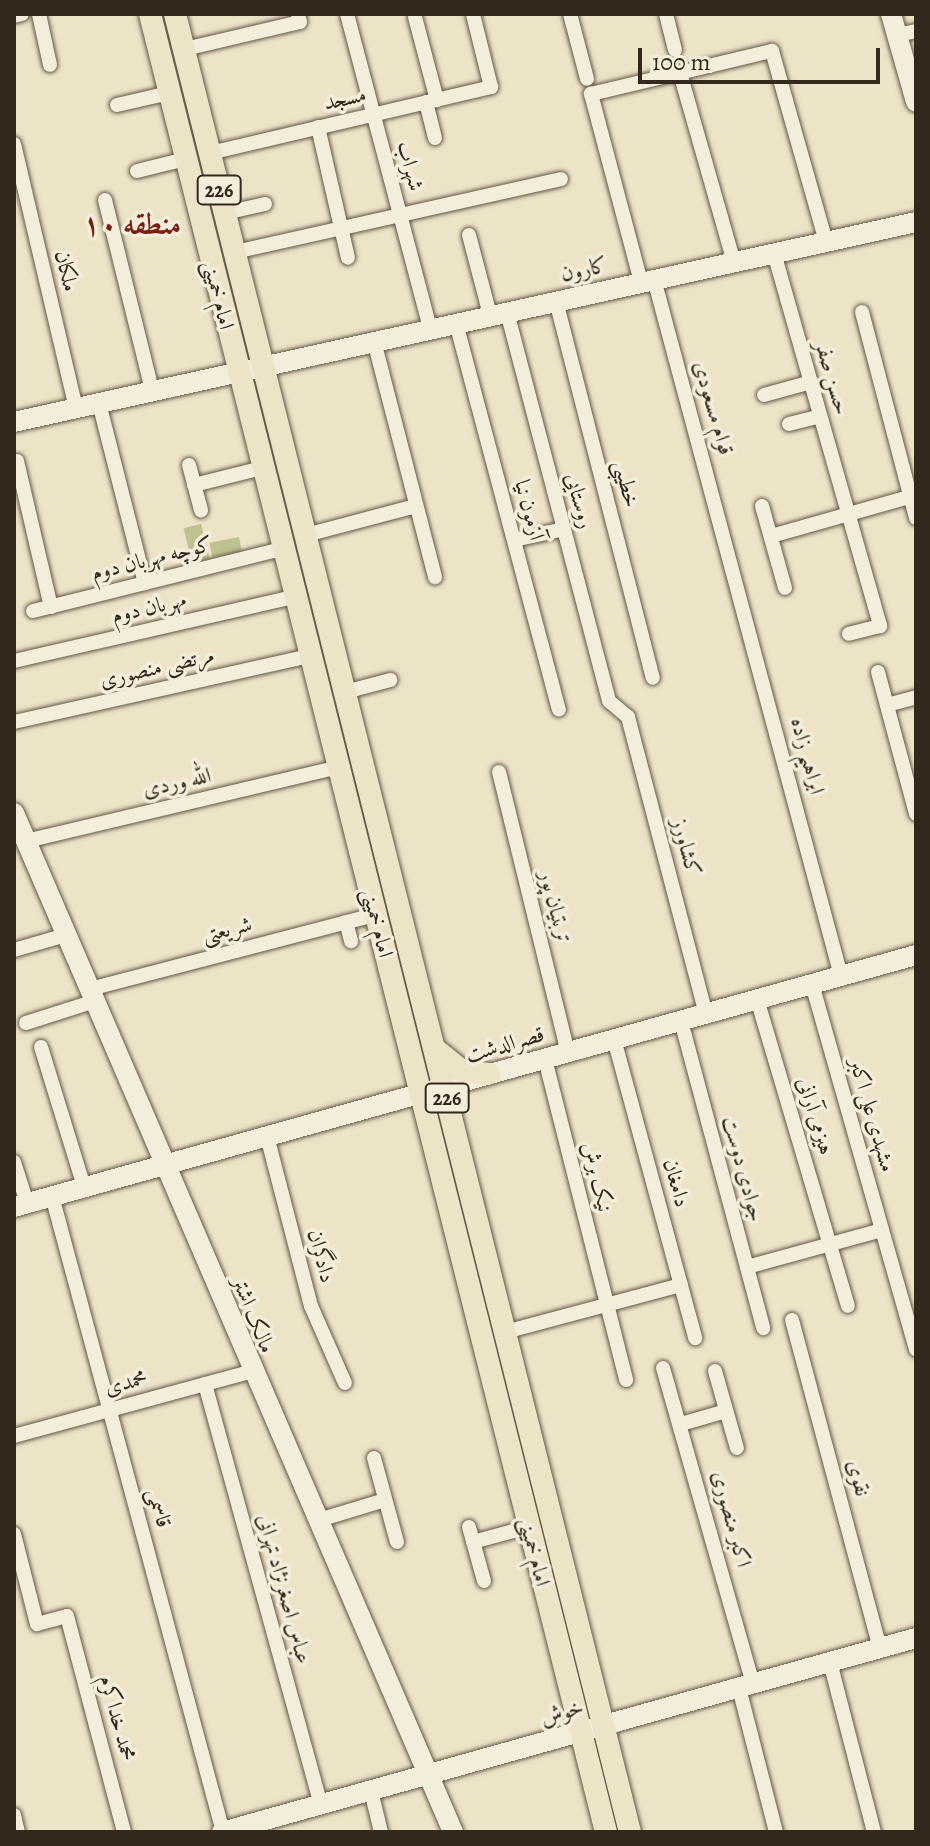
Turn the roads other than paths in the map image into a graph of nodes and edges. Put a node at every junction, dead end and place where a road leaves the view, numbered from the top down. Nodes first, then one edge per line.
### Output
1 (22, 14) edge
2 (39, 14) edge
3 (150, 14) edge
4 (175, 14) edge
5 (298, 14) edge
6 (347, 14) edge
7 (473, 14) edge
8 (570, 14) edge
9 (666, 14) edge
10 (891, 14) edge
11 (14, 16) edge
12 (415, 17) dead end
13 (906, 33) edge
14 (185, 49) junction
15 (675, 50) dead end
16 (50, 65) dead end
17 (680, 73) junction
18 (589, 86) junction
19 (169, 93) junction
20 (432, 101) junction
21 (916, 102) edge
22 (117, 105) dead end
23 (373, 115) junction
24 (318, 127) junction
25 (435, 138) dead end
26 (14, 144) edge
27 (210, 153) junction
28 (186, 159) junction
29 (137, 171) dead end
30 (561, 179) dead end
31 (19, 185) edge
32 (105, 200) dead end
33 (265, 204) dead end
34 (225, 213) junction
35 (400, 215) junction
36 (916, 222) edge
37 (341, 228) junction
38 (469, 235) dead end
39 (826, 242) junction
40 (235, 252) junction
41 (774, 253) junction
42 (348, 258) dead end
43 (734, 262) junction
44 (648, 281) junction
45 (556, 301) junction
46 (862, 312) dead end
47 (498, 314) junction
48 (456, 323) junction
49 (430, 328) junction
50 (374, 341) junction
51 (263, 365) junction
52 (237, 371) junction
53 (811, 382) junction
54 (152, 390) junction
55 (764, 395) dead end
56 (99, 403) junction
57 (76, 408) junction
58 (820, 416) junction
59 (14, 422) edge
60 (789, 424) dead end
61 (17, 461) dead end
62 (189, 465) dead end
63 (262, 468) junction
64 (194, 485) junction
65 (913, 496) edge
66 (416, 506) junction
67 (762, 506) dead end
68 (201, 510) dead end
69 (849, 514) junction
70 (916, 518) edge
71 (564, 529) junction
72 (306, 535) junction
73 (771, 536) junction
74 (514, 540) junction
75 (729, 548) joint
76 (282, 549) junction
77 (435, 577) dead end
78 (145, 583) junction
79 (785, 588) dead end
80 (294, 597) junction
81 (51, 607) junction
82 (33, 611) dead end
83 (849, 634) dead end
84 (310, 656) junction
85 (14, 661) edge
86 (878, 672) dead end
87 (653, 678) dead end
88 (390, 680) dead end
89 (345, 692) junction
90 (916, 697) edge
91 (609, 701) joint
92 (887, 705) junction
93 (559, 710) dead end
94 (14, 722) edge
95 (338, 767) junction
96 (499, 772) dead end
97 (14, 813) edge
98 (916, 814) edge
99 (26, 841) junction
100 (375, 915) junction
101 (346, 922) junction
102 (66, 935) junction
103 (351, 941) dead end
104 (14, 950) edge
105 (916, 956) edge
106 (841, 976) junction
107 (812, 984) junction
108 (93, 995) junction
109 (757, 999) junction
110 (706, 1014) junction
111 (681, 1021) junction
112 (26, 1023) dead end
113 (614, 1039) junction
114 (41, 1047) dead end
115 (434, 1048) junction
116 (568, 1052) junction
117 (545, 1059) junction
118 (489, 1074) junction
119 (444, 1087) junction
120 (420, 1094) junction
121 (267, 1136) junction
122 (14, 1162) edge
123 (167, 1164) junction
124 (84, 1187) junction
125 (52, 1196) junction
126 (20, 1205) edge
127 (882, 1230) junction
128 (830, 1244) junction
129 (747, 1267) junction
130 (681, 1285) junction
131 (606, 1305) junction
132 (848, 1306) dead end
133 (792, 1320) dead end
134 (763, 1328) dead end
135 (505, 1332) junction
136 (695, 1338) dead end
137 (916, 1350) edge
138 (663, 1368) dead end
139 (715, 1371) dead end
140 (250, 1372) junction
141 (626, 1380) dead end
142 (345, 1383) dead end
143 (205, 1384) junction
144 (110, 1410) junction
145 (726, 1411) junction
146 (681, 1424) junction
147 (14, 1436) edge
148 (737, 1448) dead end
149 (374, 1458) dead end
150 (385, 1500) junction
151 (319, 1520) junction
152 (528, 1527) junction
153 (14, 1534) edge
154 (397, 1542) dead end
155 (484, 1581) dead end
156 (916, 1638) edge
157 (880, 1648) junction
158 (830, 1662) junction
159 (746, 1686) junction
160 (604, 1725) junction
161 (581, 1734) junction
162 (429, 1775) junction
163 (371, 1791) junction
164 (321, 1805) junction
165 (14, 1815) edge
166 (275, 1825) edge
167 (18, 1832) edge
168 (124, 1832) edge
169 (222, 1832) edge
170 (381, 1832) edge
171 (453, 1832) edge
172 (606, 1832) edge
173 (630, 1832) edge
174 (776, 1832) edge
175 (874, 1832) edge

1 - 11 street
2 - 16 street
3 - 19 main road, امام خمینی / 226
4 - 14 main road, امام خمینی / 226
5 - 14 street
6 - 23 street, شهراب
7 - 20 street, مسجد
8 - 18 street, قوام مسعودی
9 - 15 street
10 - 13 main road
12 - 20 street
13 - 21 main road
14 - 27 main road, امام خمینی / 226
17 - 18 street
17 - 39 street
17 - 43 street
18 - 44 street, قوام مسعودی
19 - 22 street
19 - 28 main road, امام خمینی / 226
20 - 23 street, مسجد
20 - 25 street
23 - 24 street, مسجد
23 - 35 street, شهراب
24 - 27 street, مسجد
24 - 37 street
26 - 31 street, ملکان
27 - 34 main road, امام خمینی / 226
28 - 29 street
28 - 52 main road, امام خمینی / 226
30 - 35 street
31 - 57 street, ملکان
32 - 54 street
33 - 34 street
34 - 40 main road, امام خمینی / 226
35 - 37 street
35 - 49 street, شهراب
36 - 39 main road, کارون
37 - 40 street
37 - 42 street
38 - 47 street, روستایی
39 - 41 main road, کارون
40 - 51 main road, امام خمینی / 226
41 - 43 main road, کارون
41 - 53 street, حسن صفر
43 - 44 main road, کارون
44 - 45 main road, کارون
44 - 75 street, قوام مسعودی
45 - 47 main road, کارون
45 - 87 street, خطیبی
46 - 65 street
47 - 48 main road, کارون
47 - 71 street, روستایی
48 - 49 main road, کارون
48 - 74 street, آزمون نیا
49 - 50 main road, کارون
50 - 51 main road, کارون
50 - 66 street
51 - 52 main road, کارون
51 - 72 main road, امام خمینی / 226
52 - 54 main road
52 - 63 main road, امام خمینی / 226
53 - 55 street
53 - 58 street, حسن صفر
54 - 56 main road
56 - 57 main road
56 - 78 street
57 - 59 main road
58 - 60 street
58 - 69 street, حسن صفر
61 - 81 street
62 - 64 street
63 - 64 street
63 - 76 main road, امام خمینی / 226
64 - 68 street
65 - 69 street
65 - 70 street
66 - 72 street
66 - 77 street
67 - 73 street
69 - 73 street
69 - 83 street, حسن صفر
71 - 74 street
71 - 91 street, روستایی
72 - 89 main road, امام خمینی / 226
73 - 79 street
74 - 93 street, آزمون نیا
75 - 106 street, ابراهیم زاده
76 - 78 street, کوچه مهربان دوم
76 - 80 main road, امام خمینی / 226
78 - 81 street, کوچه مهربان دوم
80 - 84 main road, امام خمینی / 226
80 - 85 street, مهربان دوم
81 - 82 street, کوچه مهربان دوم
84 - 94 street, مرتضی منصوری
84 - 95 main road, امام خمینی / 226
86 - 92 street
88 - 89 street
89 - 115 main road, امام خمینی / 226
90 - 92 street
91 - 110 street, کشاورز
92 - 98 street
95 - 99 street, الله وردی
95 - 100 main road, امام خمینی / 226
96 - 116 street, تربتیان پور
97 - 99 main road, مالک اشتر
99 - 102 main road, مالک اشتر
100 - 101 street, شریعتی
100 - 120 main road, امام خمینی / 226
101 - 103 street
101 - 108 street, شریعتی
102 - 104 street
102 - 108 main road, مالک اشتر
105 - 106 main road, قصرالدشت
106 - 107 main road, قصرالدشت
107 - 109 main road, قصرالدشت
107 - 127 street, مشهدی علی اکبر
108 - 112 street
108 - 123 main road, مالک اشتر
109 - 110 main road, قصرالدشت
109 - 128 street, هیزمی آرانی
110 - 111 main road, قصرالدشت
111 - 113 main road, قصرالدشت
111 - 129 street, جوادی دوست
113 - 116 main road, قصرالدشت
113 - 130 street, دامغان
114 - 124 street
115 - 118 main road
115 - 119 main road, امام خمینی / 226
116 - 117 main road, قصرالدشت
117 - 118 main road, قصرالدشت
117 - 131 street, نیک برش
118 - 119 main road, قصرالدشت
119 - 120 main road, قصرالدشت
119 - 135 main road, امام خمینی / 226
120 - 121 main road, قصرالدشت
120 - 152 main road, امام خمینی / 226
121 - 123 main road, قصرالدشت
121 - 142 street, دادگران
122 - 126 street
123 - 124 main road, قصرالدشت
123 - 140 main road, مالک اشتر
124 - 125 main road, قصرالدشت
125 - 126 main road, قصرالدشت
125 - 144 street, قاسمی
127 - 128 street
127 - 137 street, مشهدی علی اکبر
128 - 129 street
128 - 132 street, هیزمی آرانی
129 - 134 street, جوادی دوست
130 - 131 street
130 - 136 street, دامغان
131 - 135 street
131 - 141 street, نیک برش
133 - 157 street, نقوی
135 - 160 main road, امام خمینی / 226
138 - 146 street, اکبر منصوری
139 - 145 street
140 - 143 street, محمدی
140 - 151 main road, مالک اشتر
143 - 144 street, محمدی
143 - 164 street, عباس اصغرنژاد تهرانی
144 - 147 street, محمدی
144 - 169 street, قاسمی
145 - 146 street
145 - 148 street
146 - 159 street, اکبر منصوری
149 - 150 street
150 - 151 street
150 - 154 street
151 - 162 main road, مالک اشتر
152 - 155 street
152 - 161 main road, امام خمینی / 226
153 - 168 street, محمد خداکرم
156 - 157 main road, خوش
157 - 158 main road, خوش
158 - 159 main road, خوش
158 - 175 street
159 - 160 main road, خوش
159 - 174 street, اکبر منصوری
160 - 161 main road, خوش
160 - 173 main road, امام خمینی / 226
161 - 162 main road, خوش
161 - 172 main road, امام خمینی / 226
162 - 163 main road, خوش
162 - 171 main road, مالک اشتر
163 - 164 main road, خوش
163 - 170 street
164 - 166 main road, خوش
165 - 167 street
166 - 169 main road, خوش

